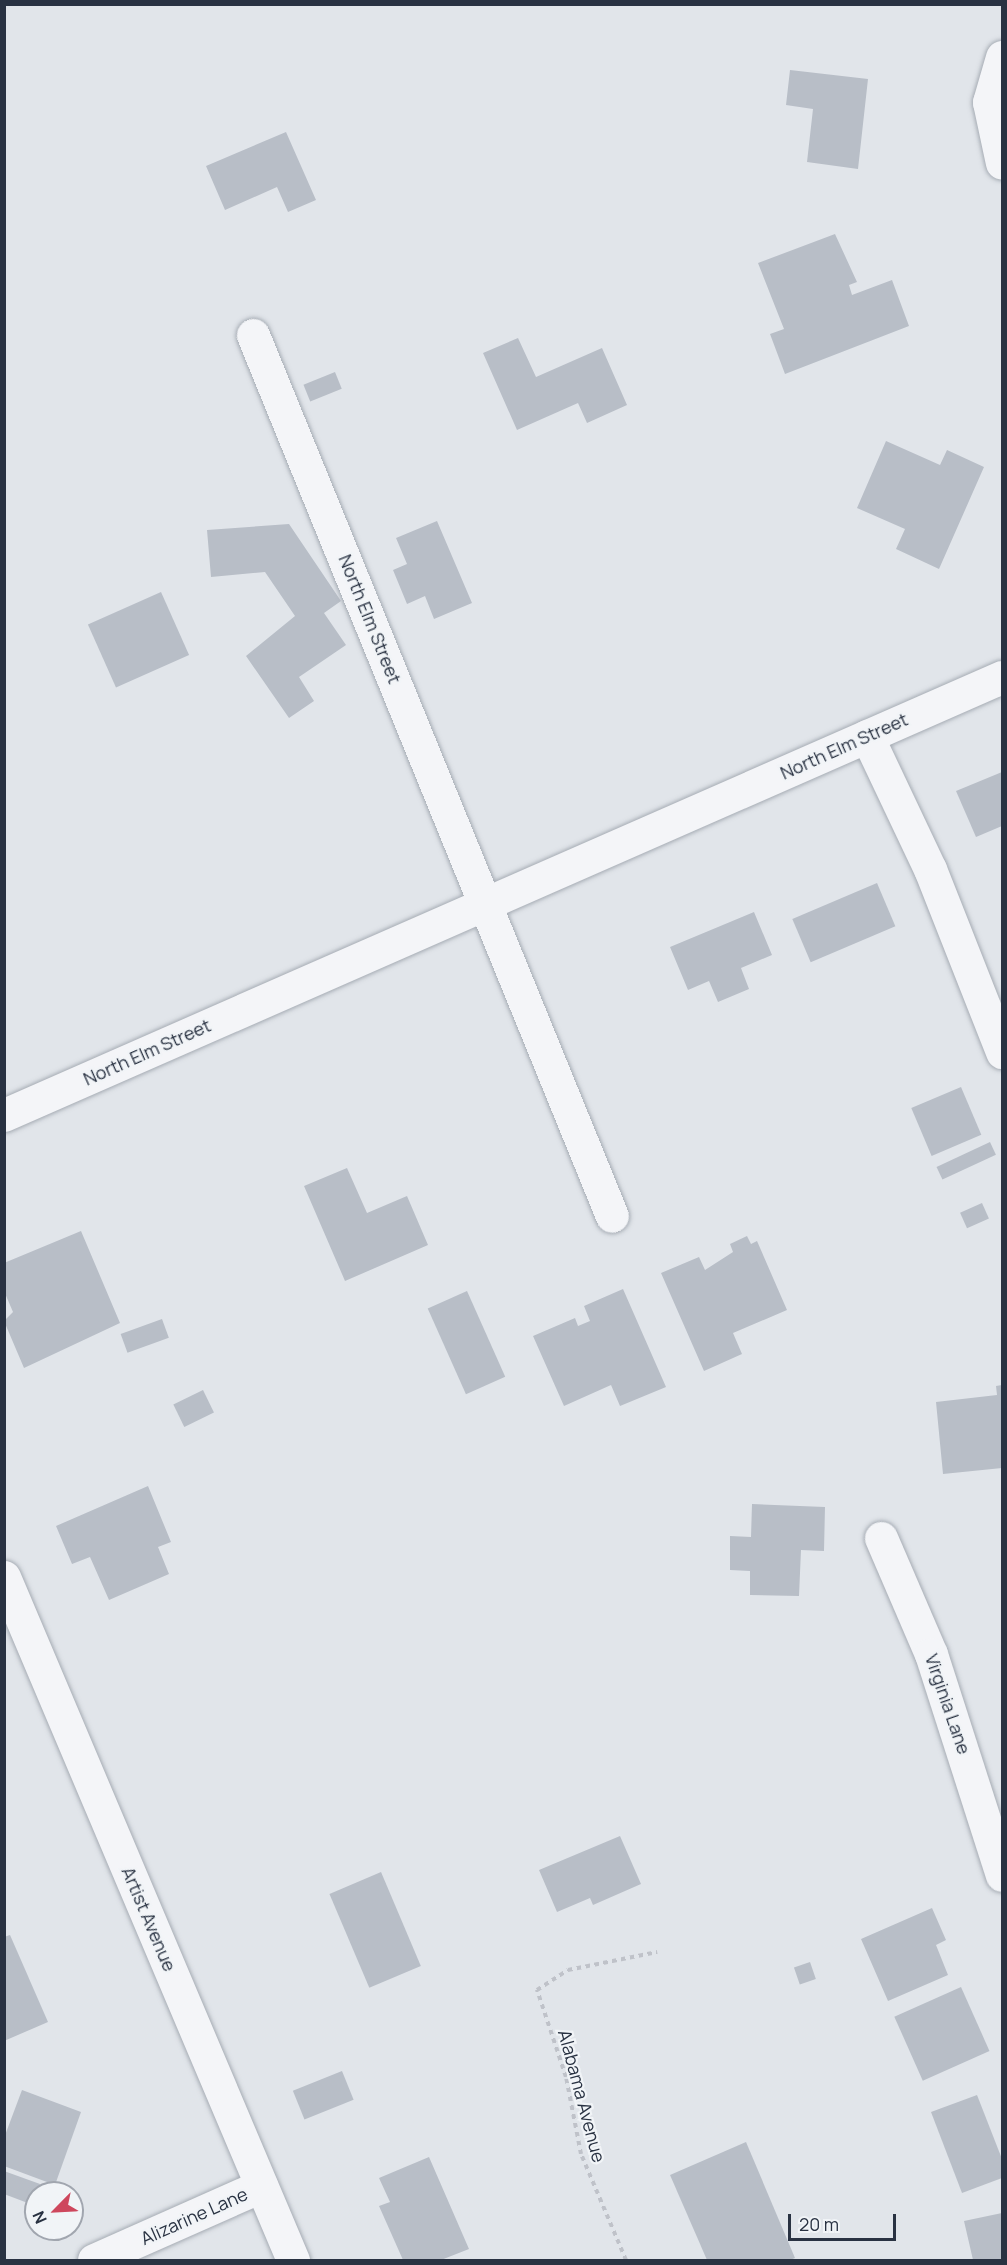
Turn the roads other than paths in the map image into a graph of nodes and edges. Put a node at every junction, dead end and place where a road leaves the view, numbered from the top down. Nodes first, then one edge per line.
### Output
1 (1002, 57) edge
2 (1002, 163) edge
3 (253, 335) dead end
4 (1002, 677) edge
5 (867, 736) junction
6 (487, 902) junction
7 (1002, 1052) edge
8 (4, 1115) edge
9 (612, 1216) dead end
10 (881, 1538) dead end
11 (4, 1577) edge
12 (1002, 1875) edge
13 (261, 2186) junction
14 (94, 2260) edge
15 (293, 2260) edge

1 - 2 street
3 - 6 street, North Elm Street
4 - 5 street, North Elm Street
5 - 6 street, North Elm Street
5 - 7 street
6 - 8 street, North Elm Street
6 - 9 street
10 - 12 street, Virginia Lane
11 - 13 street, Artist Avenue
13 - 14 street, Alizarine Lane
13 - 15 street, Artist Avenue

